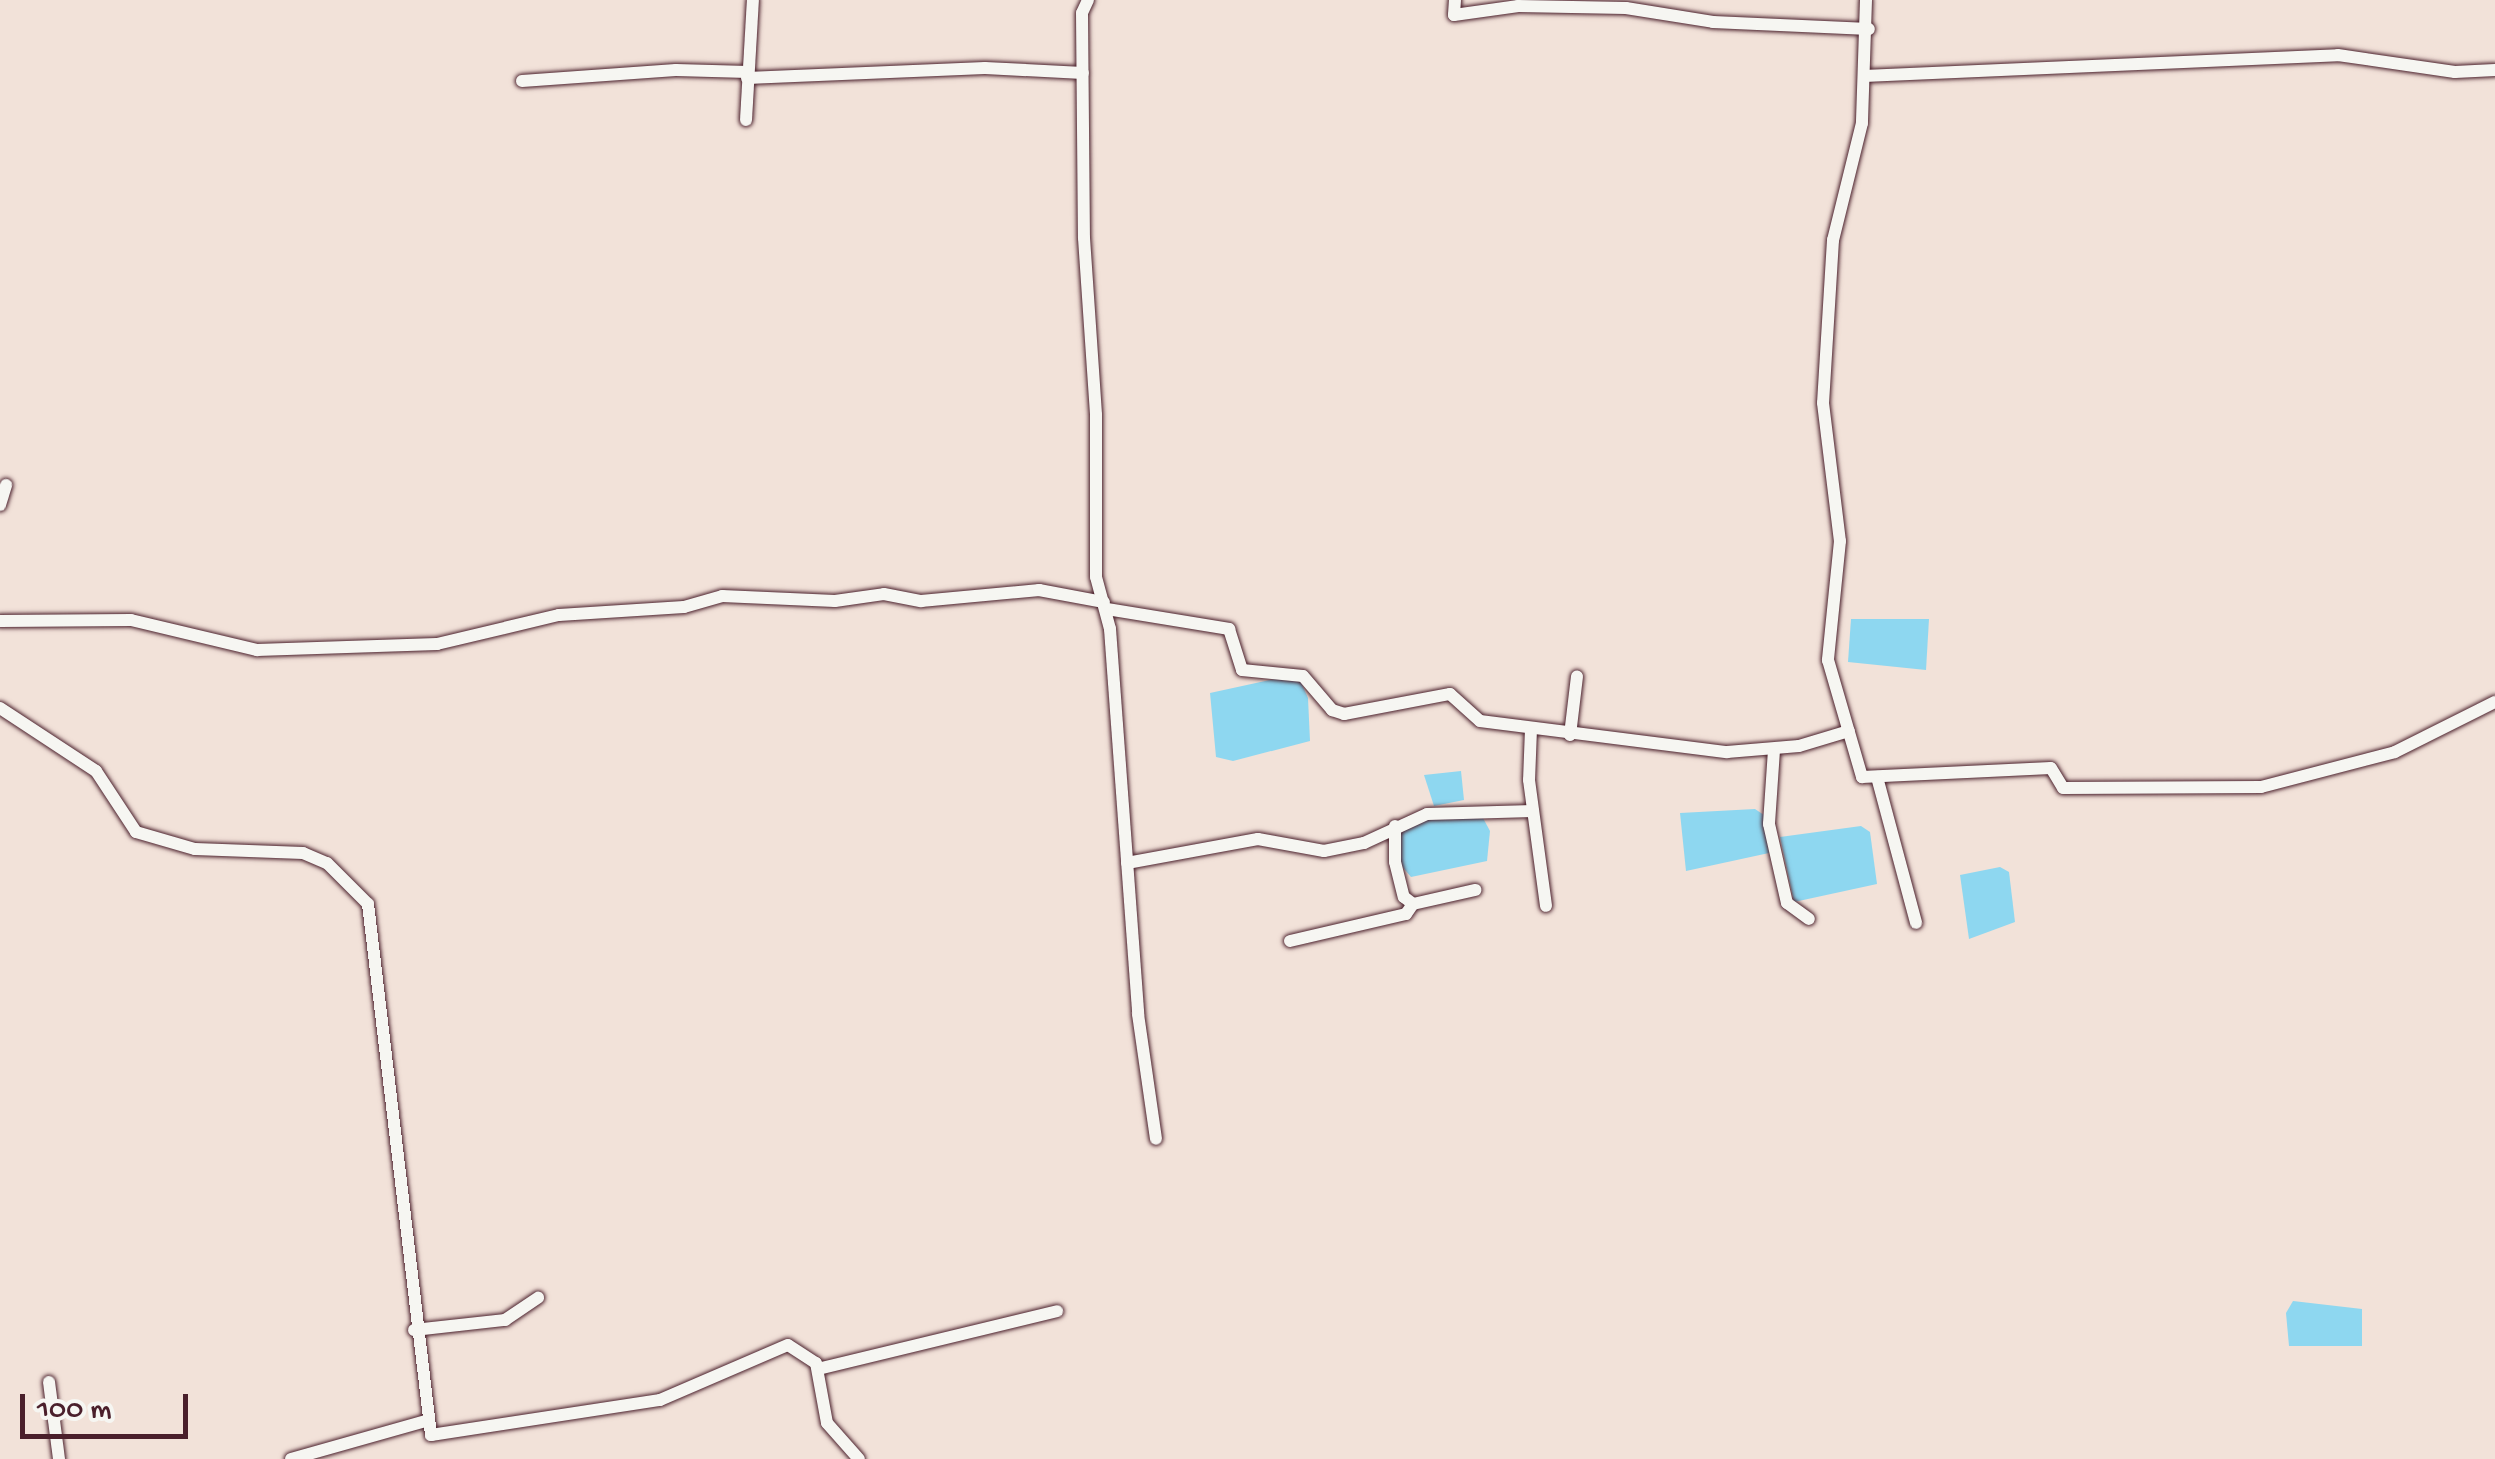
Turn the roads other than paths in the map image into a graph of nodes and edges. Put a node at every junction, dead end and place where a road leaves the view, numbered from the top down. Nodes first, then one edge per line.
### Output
1 (753, 0) edge
2 (1088, 0) edge
3 (1455, 0) edge
4 (1866, 0) edge
5 (1866, 28) junction
6 (2495, 70) edge
7 (1083, 74) junction
8 (748, 75) junction
9 (1864, 76) junction
10 (522, 81) dead end
11 (746, 120) dead end
12 (6, 484) dead end
13 (0, 505) edge
14 (1105, 606) junction
15 (0, 620) edge
16 (1577, 676) dead end
17 (2495, 702) edge
18 (0, 708) edge
19 (1531, 729) junction
20 (1849, 732) junction
21 (1570, 735) junction
22 (1774, 750) junction
23 (1877, 777) junction
24 (1533, 810) junction
25 (1395, 826) junction
26 (1127, 863) junction
27 (1475, 890) dead end
28 (1412, 904) junction
29 (1546, 906) dead end
30 (1809, 920) dead end
31 (1916, 923) dead end
32 (1290, 940) dead end
33 (1156, 1139) dead end
34 (538, 1298) dead end
35 (1057, 1311) dead end
36 (414, 1330) junction
37 (818, 1369) junction
38 (49, 1382) dead end
39 (425, 1422) junction
40 (59, 1459) edge
41 (291, 1459) edge
42 (858, 1459) edge

1 - 8 street
2 - 7 street
3 - 5 street
4 - 5 street
5 - 9 street
6 - 9 street
7 - 8 street
7 - 14 street
8 - 10 street
8 - 11 street
9 - 20 street
12 - 13 street
14 - 15 street
14 - 19 street
14 - 26 street
16 - 21 street
17 - 23 street
18 - 36 street
19 - 21 street
19 - 24 street
20 - 22 street
20 - 23 street
21 - 22 street
22 - 30 street
23 - 31 street
24 - 25 street
24 - 29 street
25 - 26 street
25 - 28 street
26 - 33 street
27 - 28 street
28 - 32 street
34 - 36 street
35 - 37 street
36 - 39 street
37 - 39 street
37 - 42 street
38 - 40 street
39 - 41 street

